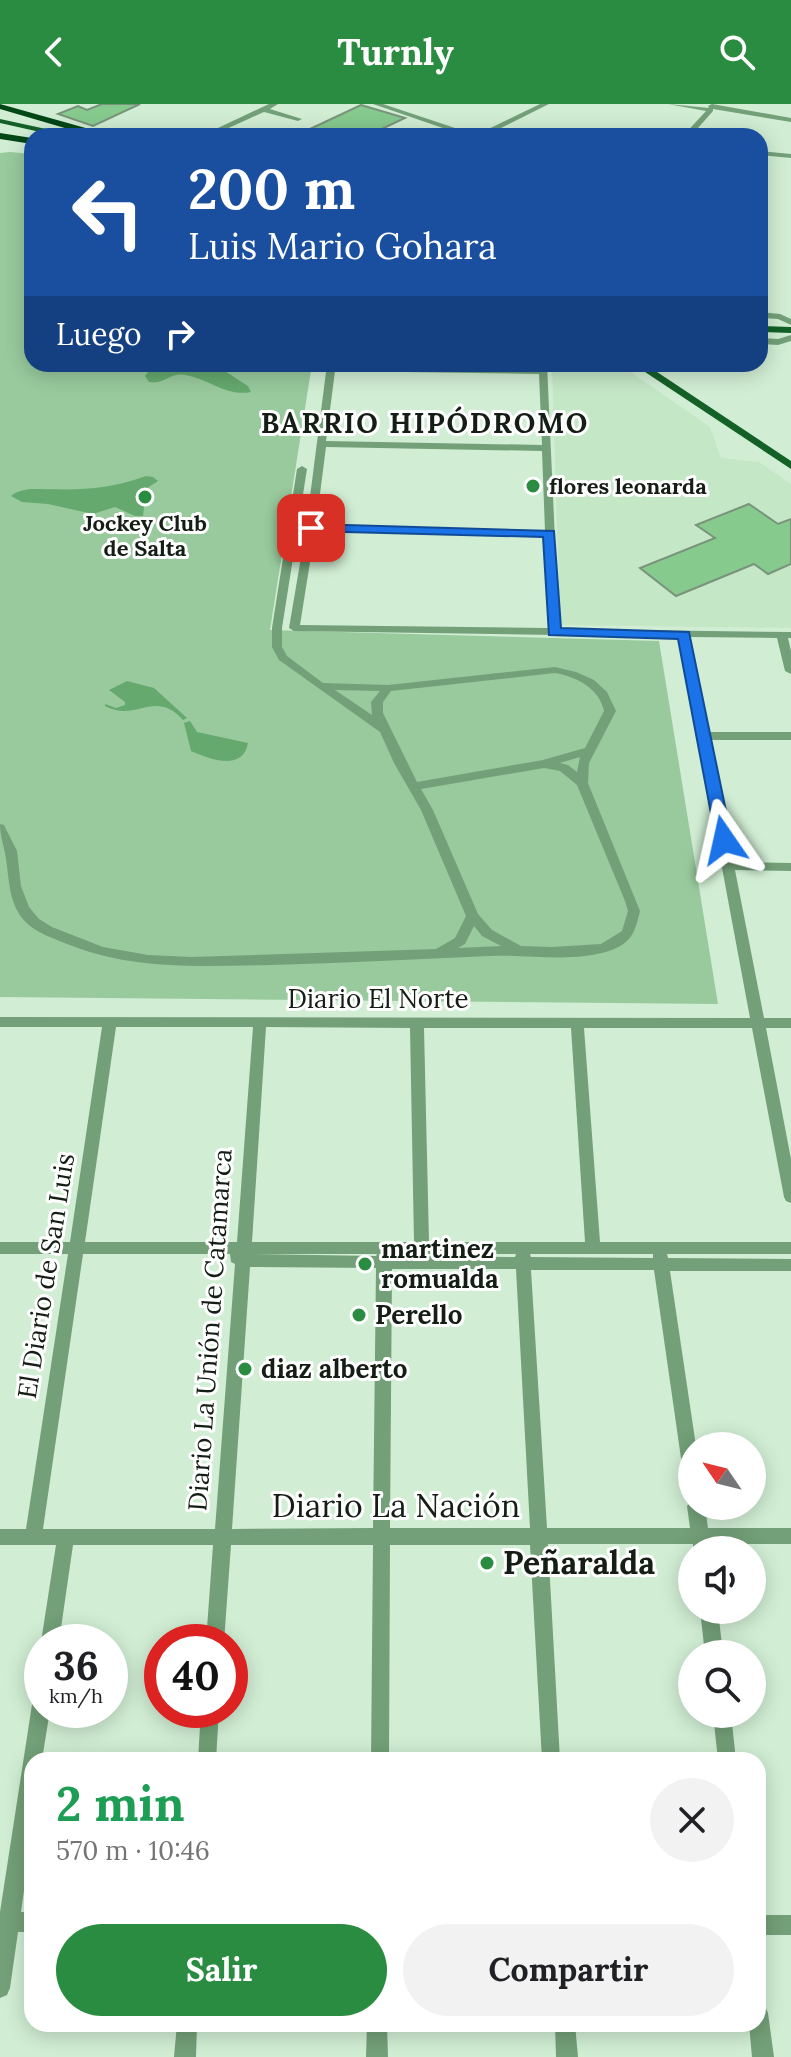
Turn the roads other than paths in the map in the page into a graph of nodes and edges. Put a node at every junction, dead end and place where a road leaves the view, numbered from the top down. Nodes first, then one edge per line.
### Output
1 (275, 104) edge
2 (376, 104) edge
3 (546, 104) edge
4 (671, 104) edge
5 (0, 106) edge
6 (711, 107) edge
7 (263, 109) junction
8 (791, 113) edge
9 (762, 114) junction
10 (298, 119) dead end
11 (791, 120) edge
12 (0, 123) edge
13 (27, 128) edge
14 (76, 128) edge
15 (222, 128) edge
16 (451, 128) edge
17 (494, 128) edge
18 (694, 128) edge
19 (24, 129) edge
20 (0, 136) edge
21 (24, 141) edge
22 (0, 143) edge
23 (24, 143) edge
24 (768, 154) edge
25 (791, 156) edge
26 (791, 308) edge
27 (768, 316) edge
28 (780, 317) junction
29 (791, 326) edge
30 (768, 327) edge
31 (791, 338) edge
32 (768, 341) edge
33 (768, 343) edge
34 (791, 350) edge
35 (330, 372) edge
36 (544, 372) edge
37 (650, 372) edge
38 (663, 372) edge
39 (322, 444) junction
40 (547, 448) junction
41 (791, 457) edge
42 (791, 466) edge
43 (302, 469) dead end
44 (311, 528) junction
45 (550, 534) junction
46 (294, 628) junction
47 (554, 632) junction
48 (786, 634) edge
49 (684, 635) junction
50 (277, 647) junction
51 (791, 671) edge
52 (320, 686) junction
53 (388, 688) junction
54 (385, 733) junction
55 (704, 736) junction
56 (791, 736) edge
57 (589, 751) junction
58 (544, 764) junction
59 (582, 783) junction
60 (415, 786) junction
61 (0, 828) edge
62 (729, 866) junction
63 (791, 867) edge
64 (472, 916) junction
65 (520, 950) junction
66 (437, 955) junction
67 (0, 1022) edge
68 (110, 1022) junction
69 (577, 1022) junction
70 (260, 1023) junction
71 (417, 1023) junction
72 (757, 1023) junction
73 (791, 1023) edge
74 (791, 1197) edge
75 (0, 1248) edge
76 (77, 1248) junction
77 (593, 1248) junction
78 (791, 1248) edge
79 (243, 1254) junction
80 (422, 1254) junction
81 (384, 1255) junction
82 (523, 1255) junction
83 (660, 1256) junction
84 (791, 1265) edge
85 (685, 1432) edge
86 (223, 1535) junction
87 (382, 1535) junction
88 (791, 1536) edge
89 (0, 1537) edge
90 (33, 1537) junction
91 (66, 1537) junction
92 (541, 1537) junction
93 (766, 1538) edge
94 (678, 1542) edge
95 (53, 1624) edge
96 (216, 1624) edge
97 (37, 1728) edge
98 (209, 1728) edge
99 (724, 1728) edge
100 (34, 1752) edge
101 (207, 1752) edge
102 (380, 1752) edge
103 (551, 1752) edge
104 (726, 1752) edge
105 (24, 1808) edge
106 (4, 1922) edge
107 (766, 1925) edge
108 (791, 1925) edge
109 (0, 1988) edge
110 (187, 2032) edge
111 (377, 2032) edge
112 (565, 2032) edge
113 (760, 2032) edge
114 (185, 2057) edge
115 (377, 2057) edge
116 (567, 2057) edge
117 (763, 2057) edge

1 - 7 street
2 - 16 street
3 - 17 street
4 - 6 street
5 - 14 highway
6 - 9 street
6 - 18 street
7 - 10 street
7 - 15 street
8 - 9 street
9 - 11 street
12 - 13 main road
12 - 19 main road
20 - 21 highway
22 - 23 highway
24 - 25 street
26 - 28 street
27 - 28 street
28 - 29 street
29 - 30 main road
31 - 32 street
33 - 34 street
35 - 39 street
36 - 40 street
37 - 42 main road
38 - 41 main road
39 - 40 street
39 - 44 street
40 - 45 street
43 - 50 street
44 - 45 street
44 - 46 street
45 - 47 street
46 - 47 street
46 - 50 street
47 - 49 street
48 - 49 street
48 - 51 street
49 - 55 street
50 - 52 street
52 - 53 street
52 - 54 street
53 - 54 street
53 - 57 street
54 - 60 street
55 - 56 street
55 - 62 street
57 - 58 street
57 - 59 street
58 - 59 street
58 - 60 street
59 - 65 street
60 - 64 street
61 - 66 street
62 - 63 street
62 - 72 street
64 - 65 street
64 - 66 street
65 - 66 street
67 - 68 street, Diario El Norte
68 - 70 street, Diario El Norte
68 - 76 street, El Diario de San Luis
69 - 71 street, Diario El Norte
69 - 72 street, Diario El Norte
69 - 77 street
70 - 71 street, Diario El Norte
70 - 79 street, Diario La Unión de Catamarca
71 - 80 street
72 - 73 street, Diario El Norte
72 - 74 street
75 - 76 street
76 - 79 street
76 - 90 street, El Diario de San Luis
77 - 82 street
77 - 83 street
78 - 83 street
79 - 81 street
79 - 86 street, Diario La Unión de Catamarca
80 - 81 street
80 - 82 street
81 - 87 street
82 - 83 street
82 - 92 street
83 - 84 street
83 - 85 street
86 - 87 street, Diario La Nación
86 - 91 street, Diario La Nación
86 - 96 street, Diario La Unión de Catamarca
87 - 92 street, Diario La Nación
87 - 102 street
88 - 93 street, Diario La Nación
89 - 90 street, Diario La Nación
90 - 91 street, Diario La Nación
91 - 95 street
92 - 94 street, Diario La Nación
92 - 103 street
97 - 100 street
98 - 101 street
99 - 104 street
105 - 106 street
106 - 109 street
107 - 108 street
110 - 114 street
111 - 115 street
112 - 116 street
113 - 117 street

